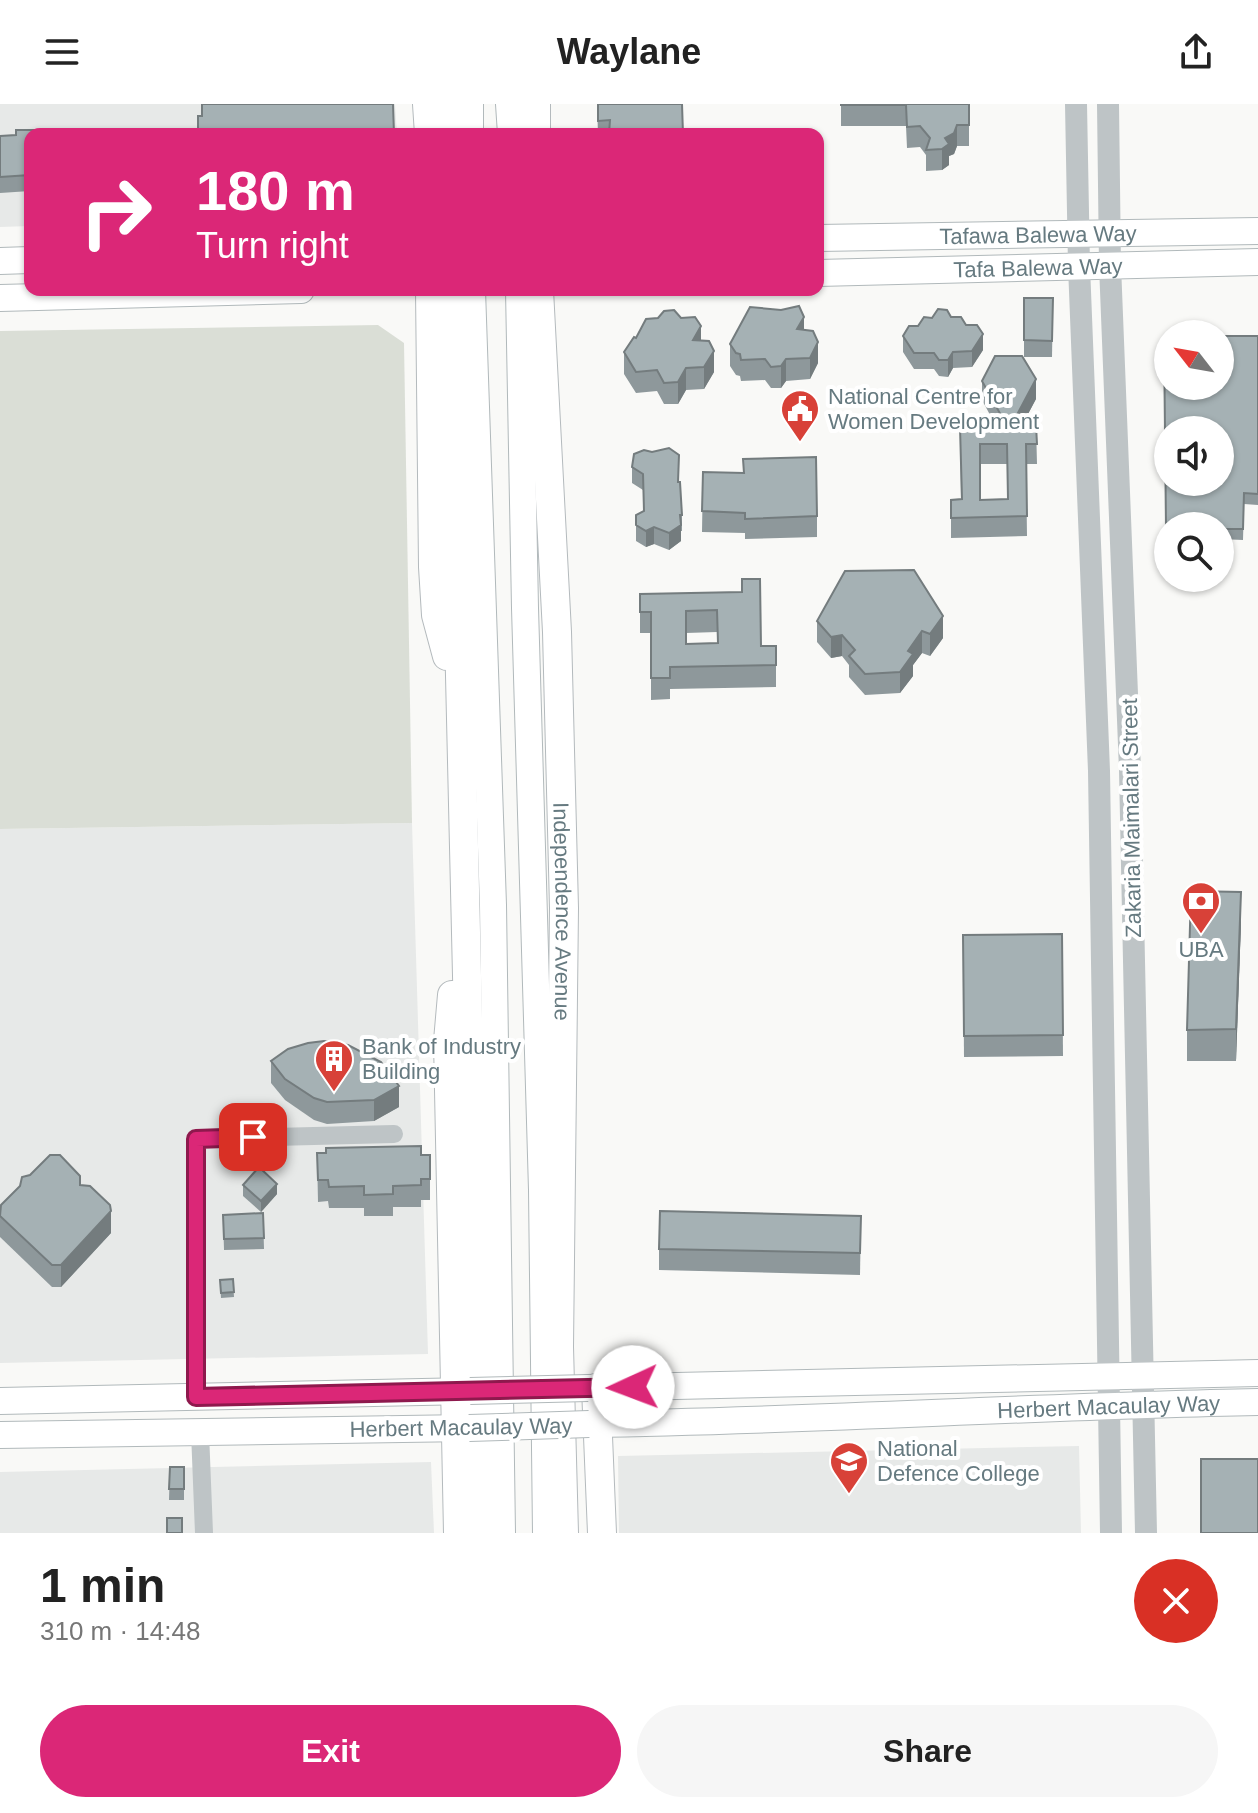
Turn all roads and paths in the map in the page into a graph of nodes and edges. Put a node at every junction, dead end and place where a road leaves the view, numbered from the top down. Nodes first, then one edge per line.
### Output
1 (427, 104) edge
2 (448, 104) edge
3 (470, 104) edge
4 (509, 104) edge
5 (536, 104) edge
6 (1076, 104) edge
7 (1108, 104) edge
8 (429, 128) edge
9 (449, 128) edge
10 (470, 128) edge
11 (511, 128) edge
12 (536, 128) edge
13 (1258, 231) edge
14 (1079, 234) junction
15 (1109, 234) junction
16 (824, 238) edge
17 (24, 260) edge
18 (0, 261) edge
19 (1258, 262) edge
20 (1110, 265) junction
21 (1079, 266) junction
22 (824, 273) edge
23 (75, 296) edge
24 (431, 296) edge
25 (451, 296) edge
26 (472, 296) edge
27 (519, 296) edge
28 (539, 296) edge
29 (0, 298) edge
30 (459, 614) junction
31 (1131, 820) junction
32 (1100, 823) junction
33 (466, 908) junction
34 (394, 1134) dead end
35 (1258, 1373) edge
36 (1142, 1375) junction
37 (1107, 1376) junction
38 (592, 1388) junction
39 (463, 1392) junction
40 (196, 1397) junction
41 (0, 1401) edge
42 (1258, 1402) edge
43 (1109, 1404) junction
44 (1142, 1404) junction
45 (593, 1424) junction
46 (463, 1428) junction
47 (200, 1432) junction
48 (0, 1435) edge
49 (204, 1533) edge
50 (458, 1533) edge
51 (480, 1533) edge
52 (502, 1533) edge
53 (546, 1533) edge
54 (564, 1533) edge
55 (602, 1533) edge
56 (1111, 1533) edge
57 (1146, 1533) edge

1 - 8 main road
2 - 9 main road
3 - 10 main road
4 - 11 main road
5 - 12 main road
6 - 14 street, Zakaria Maimalari Street
7 - 15 street, Zakaria Maimalari Street
13 - 15 main road, Tafawa Balewa Way
14 - 15 main road, Tafawa Balewa Way
14 - 16 main road, Tafawa Balewa Way
14 - 21 street, Zakaria Maimalari Street
15 - 20 street, Zakaria Maimalari Street
17 - 18 main road
19 - 20 main road, Tafa Balewa Way
20 - 21 main road, Tafa Balewa Way
20 - 31 street, Zakaria Maimalari Street
21 - 22 main road, Tafa Balewa Way
21 - 32 street, Zakaria Maimalari Street
23 - 29 main road
24 - 30 main road
25 - 30 main road
26 - 30 main road
27 - 53 main road, Independence Avenue
28 - 54 main road, Independence Avenue
30 - 33 main road
30 - 52 main road
31 - 32 street
31 - 36 street, Zakaria Maimalari Street
32 - 37 street, Zakaria Maimalari Street
33 - 39 main road
33 - 51 main road
34 - 40 street
35 - 36 main road, Herbert Macaulay Way
36 - 37 main road, Herbert Macaulay Way
36 - 44 street, Zakaria Maimalari Street
37 - 38 main road, Herbert Macaulay Way
37 - 43 street, Zakaria Maimalari Street
38 - 39 main road, Herbert Macaulay Way, bridge
38 - 45 main road
39 - 40 main road, Herbert Macaulay Way
39 - 46 main road
40 - 41 main road, Herbert Macaulay Way
42 - 44 main road, Herbert Macaulay Way
43 - 44 main road, Herbert Macaulay Way
43 - 45 main road, Herbert Macaulay Way
43 - 56 street, Zakaria Maimalari Street
44 - 57 street, Zakaria Maimalari Street
45 - 46 main road, Herbert Macaulay Way, bridge
45 - 55 main road
46 - 47 main road, Herbert Macaulay Way
46 - 50 main road
47 - 48 main road, Herbert Macaulay Way
47 - 49 street

